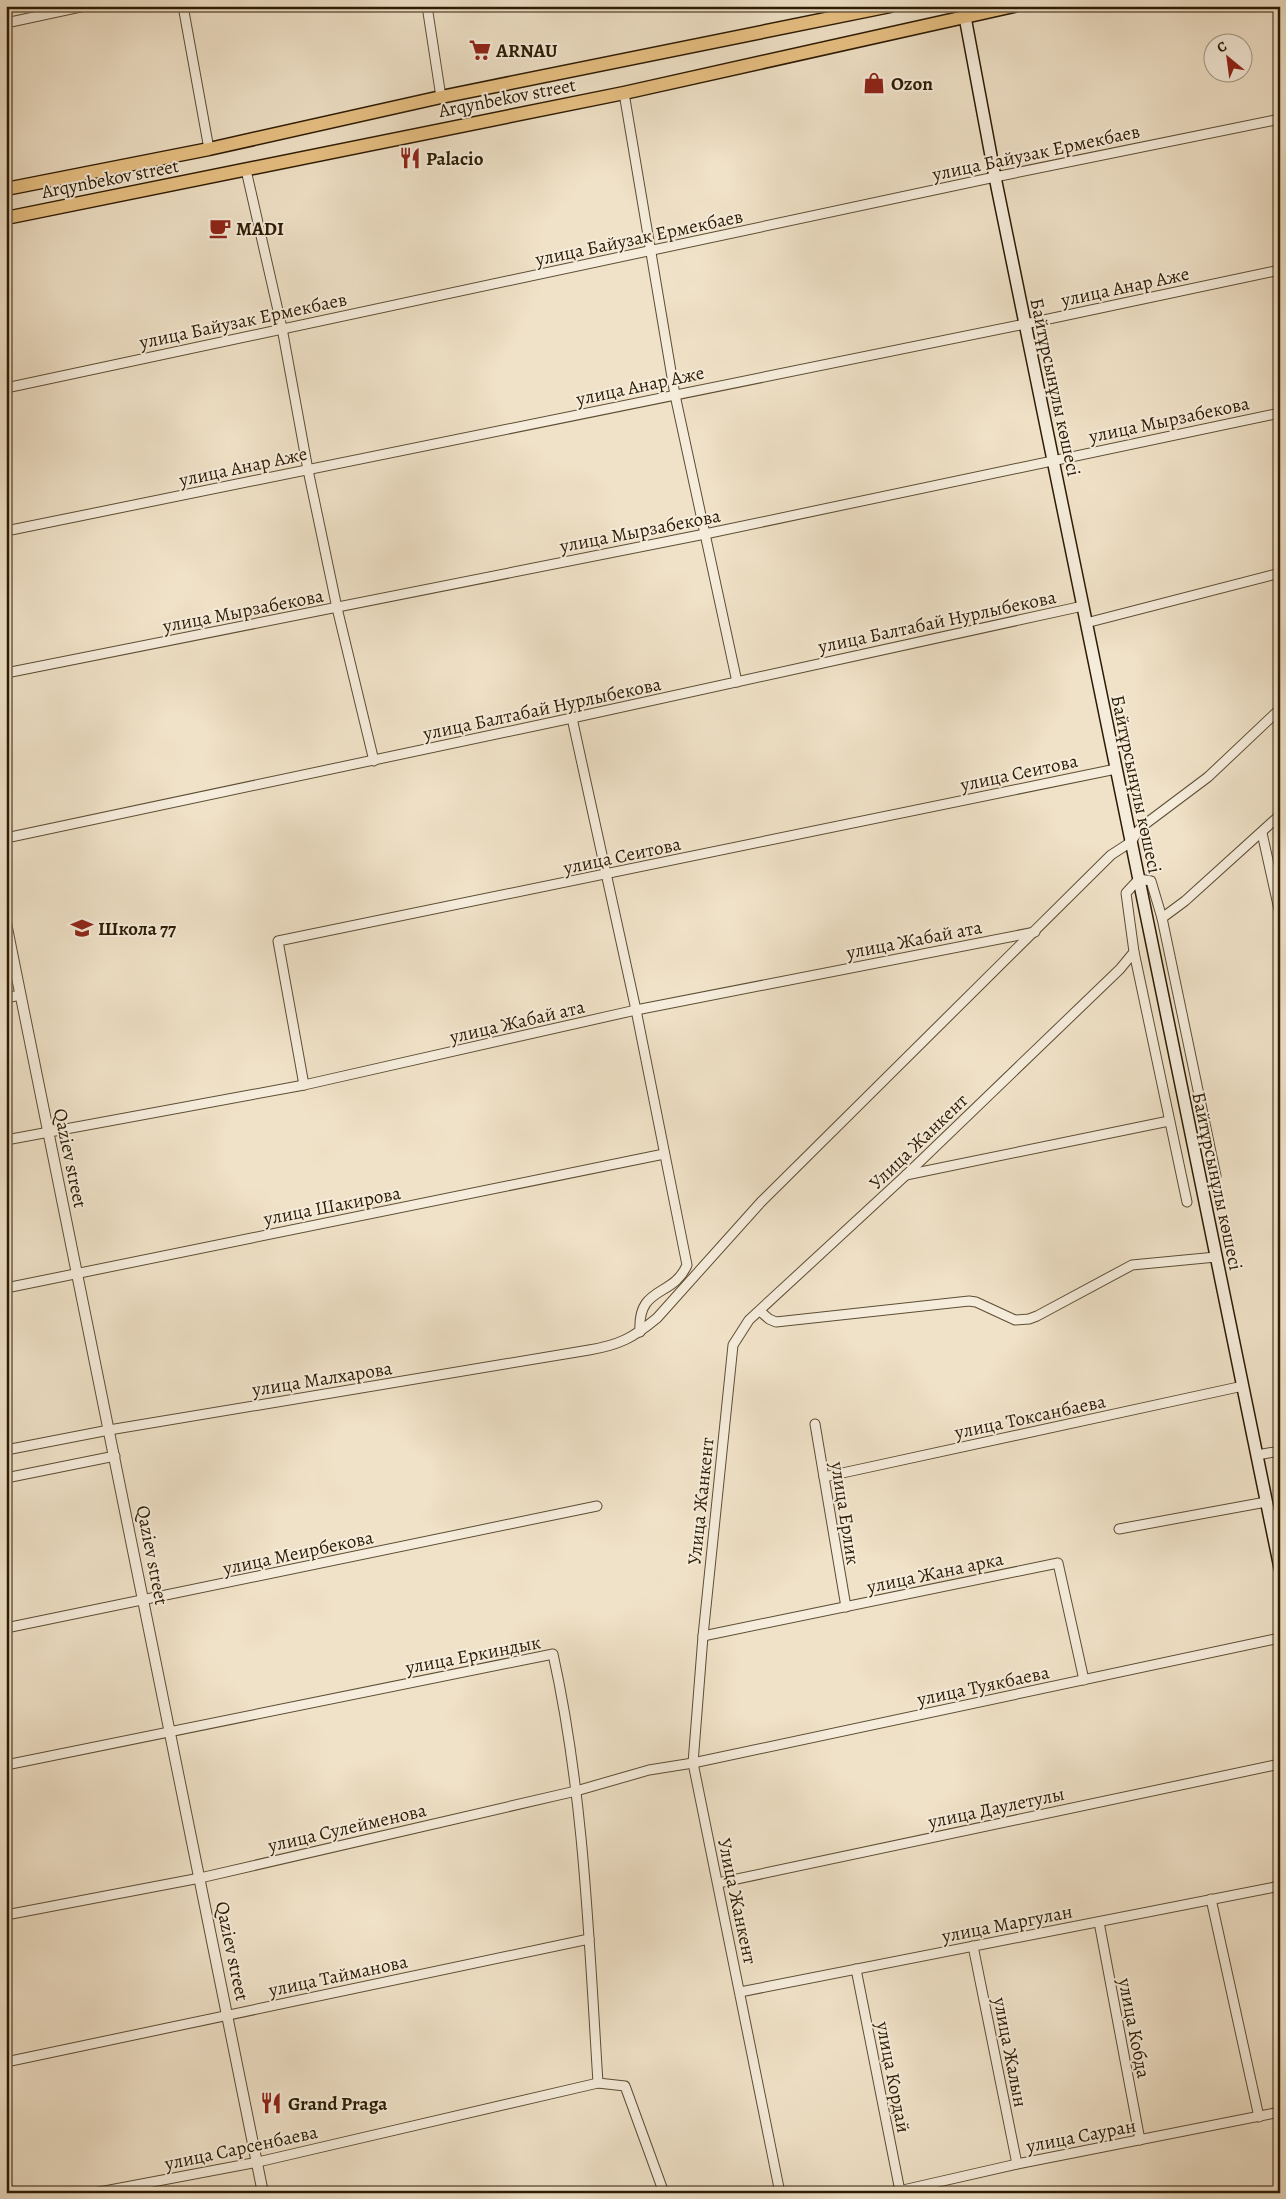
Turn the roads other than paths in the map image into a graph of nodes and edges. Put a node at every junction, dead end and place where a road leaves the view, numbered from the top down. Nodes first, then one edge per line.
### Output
1 (85, 6) edge
2 (183, 6) edge
3 (428, 6) edge
4 (890, 6) edge
5 (1014, 6) edge
6 (965, 12) edge
7 (6, 23) edge
8 (624, 93) junction
9 (440, 97) junction
10 (1280, 119) edge
11 (208, 149) junction
12 (246, 170) junction
13 (995, 177) junction
14 (6, 189) edge
15 (6, 218) edge
16 (651, 252) junction
17 (1280, 270) edge
18 (1025, 324) junction
19 (282, 328) junction
20 (6, 388) edge
21 (675, 395) junction
22 (1280, 413) edge
23 (1053, 460) junction
24 (308, 470) junction
25 (6, 531) edge
26 (706, 534) junction
27 (1280, 573) edge
28 (1083, 606) junction
29 (337, 608) junction
30 (1086, 623) junction
31 (6, 673) edge
32 (737, 682) junction
33 (1280, 709) edge
34 (572, 718) junction
35 (374, 761) junction
36 (1116, 769) junction
37 (1280, 815) edge
38 (1262, 832) junction
39 (6, 838) edge
40 (1131, 842) junction
41 (606, 875) junction
42 (1139, 879) junction
43 (1280, 914) edge
44 (1162, 918) junction
45 (6, 923) edge
46 (1035, 932) junction
47 (1134, 952) junction
48 (20, 995) junction
49 (6, 998) edge
50 (636, 1010) junction
51 (304, 1085) junction
52 (1169, 1121) junction
53 (47, 1132) junction
54 (6, 1140) edge
55 (664, 1154) junction
56 (906, 1175) junction
57 (1216, 1176) dead end
58 (1188, 1202) dead end
59 (1216, 1257) junction
60 (77, 1274) junction
61 (6, 1288) edge
62 (760, 1311) junction
63 (640, 1332) junction
64 (1242, 1386) junction
65 (815, 1424) dead end
66 (109, 1430) junction
67 (6, 1450) edge
68 (1280, 1451) edge
69 (1257, 1455) junction
70 (115, 1456) junction
71 (6, 1478) edge
72 (824, 1478) junction
73 (1266, 1502) junction
74 (597, 1506) dead end
75 (1120, 1529) dead end
76 (1280, 1568) edge
77 (144, 1601) junction
78 (846, 1607) junction
79 (6, 1628) edge
80 (702, 1636) junction
81 (1280, 1638) edge
82 (1084, 1680) junction
83 (171, 1733) junction
84 (693, 1763) junction
85 (1280, 1764) edge
86 (6, 1765) edge
87 (576, 1791) junction
88 (200, 1878) junction
89 (718, 1883) junction
90 (1280, 1886) edge
91 (1211, 1900) junction
92 (6, 1915) edge
93 (1099, 1922) junction
94 (589, 1939) junction
95 (973, 1946) junction
96 (856, 1969) junction
97 (740, 1992) junction
98 (228, 2015) junction
99 (6, 2062) edge
100 (598, 2083) junction
101 (1280, 2112) edge
102 (1259, 2117) junction
103 (1140, 2140) junction
104 (258, 2162) junction
105 (1017, 2164) junction
106 (895, 2192) edge
107 (94, 2193) edge
108 (263, 2193) edge
109 (664, 2193) edge
110 (780, 2193) edge

1 - 7 street
2 - 11 street
3 - 9 street
4 - 9 main road, Arqynbekov street
5 - 6 main road, Arqynbekov street
6 - 8 main road, Arqynbekov street
6 - 13 main road, Байтұрсынұлы көшесі
8 - 12 main road, Arqynbekov street
8 - 16 street
9 - 11 main road, Arqynbekov street
10 - 13 street, улица Байузак Ермекбаев
11 - 14 main road, Arqynbekov street
12 - 15 main road, Arqynbekov street
12 - 19 street
13 - 16 street, улица Байузак Ермекбаев
13 - 18 main road, Байтұрсынұлы көшесі
16 - 19 street, улица Байузак Ермекбаев
16 - 21 street
17 - 18 street, улица Анар Аже
18 - 21 street, улица Анар Аже
18 - 23 main road, Байтұрсынұлы көшесі
19 - 20 street, улица Байузак Ермекбаев
19 - 24 street
21 - 24 street, улица Анар Аже
21 - 26 street
22 - 23 street, улица Мырзабекова
23 - 26 street, улица Мырзабекова
23 - 28 main road, Байтұрсынұлы көшесі
24 - 25 street, улица Анар Аже
24 - 29 street
26 - 29 street, улица Мырзабекова
26 - 32 street
27 - 30 street
28 - 30 main road, Байтұрсынұлы көшесі
28 - 32 street, улица Балтабай Нурлыбекова
29 - 31 street, улица Мырзабекова
29 - 35 street
30 - 36 main road, Байтұрсынұлы көшесі
32 - 34 street, улица Балтабай Нурлыбекова
33 - 40 street, улица Малхарова
34 - 35 street, улица Балтабай Нурлыбекова
34 - 41 street
35 - 39 street, улица Балтабай Нурлыбекова
36 - 40 main road, Байтұрсынұлы көшесі
36 - 41 street, улица Сеитова
37 - 38 street
38 - 43 street
38 - 44 street
40 - 42 main road, Байтұрсынұлы көшесі
40 - 46 street, улица Малхарова
41 - 50 street
41 - 51 street, улица Сеитова
42 - 44 street
42 - 47 street
42 - 59 main road, Байтұрсынұлы көшесі
44 - 57 street
45 - 48 street, Qaziev street
46 - 50 street, улица Жабай ата
46 - 63 street, улица Малхарова
47 - 52 street
47 - 56 street, Улица Жанкент
48 - 49 street
48 - 53 street, Qaziev street
50 - 51 street, улица Жабай ата
50 - 55 street
51 - 53 street, улица Жабай ата
52 - 56 street
52 - 58 street
53 - 54 street, улица Жабай ата
53 - 60 street, Qaziev street
55 - 60 street, улица Шакирова
55 - 63 street
56 - 62 street, Улица Жанкент
59 - 62 street
59 - 64 main road, Байтұрсынұлы көшесі
60 - 61 street, улица Шакирова
60 - 66 street, Qaziev street
62 - 80 street, Улица Жанкент
63 - 66 street, улица Малхарова
64 - 69 main road, Байтұрсынұлы көшесі
64 - 72 street, улица Токсанбаева
65 - 72 street, улица Ерлик
66 - 67 street, улица Малхарова
66 - 70 street, Qaziev street
68 - 69 street
69 - 73 main road, Байтұрсынұлы көшесі
70 - 71 street
70 - 77 street, Qaziev street
72 - 78 street, улица Ерлик
73 - 75 street
73 - 76 main road, Байтұрсынұлы көшесі
74 - 77 street, улица Меирбекова
77 - 79 street, улица Меирбекова
77 - 83 street, Qaziev street
78 - 80 street, улица Жана арка
78 - 82 street, улица Жана арка
80 - 84 street, Улица Жанкент
81 - 82 street, улица Туякбаева
82 - 84 street, улица Туякбаева
83 - 86 street, улица Еркиндык
83 - 87 street, улица Еркиндык
83 - 88 street, Qaziev street
84 - 87 street, улица Сулейменова
84 - 89 street, Улица Жанкент
85 - 89 street, улица Даулетулы
87 - 88 street, улица Сулейменова
87 - 94 street, улица Еркиндык
88 - 92 street, улица Сулейменова
88 - 98 street, Qaziev street
89 - 97 street, Улица Жанкент
90 - 91 street, улица Маргулан
91 - 93 street, улица Маргулан
91 - 102 street
93 - 95 street, улица Маргулан
93 - 103 street, улица Кобда
94 - 98 street, улица Тайманова
94 - 100 street, улица Еркиндык
95 - 96 street, улица Маргулан
95 - 105 street, улица Жалын
96 - 97 street, улица Маргулан
96 - 106 street, улица Кордай
97 - 110 street, Улица Жанкент
98 - 99 street, улица Тайманова
98 - 104 street, Qaziev street
100 - 104 street, улица Сарсенбаева
100 - 109 street, улица Сарсенбаева
101 - 102 street, улица Сауран
102 - 103 street, улица Сауран
103 - 105 street, улица Сауран
104 - 107 street, улица Сарсенбаева
104 - 108 street, Qaziev street
105 - 106 street, улица Сауран

